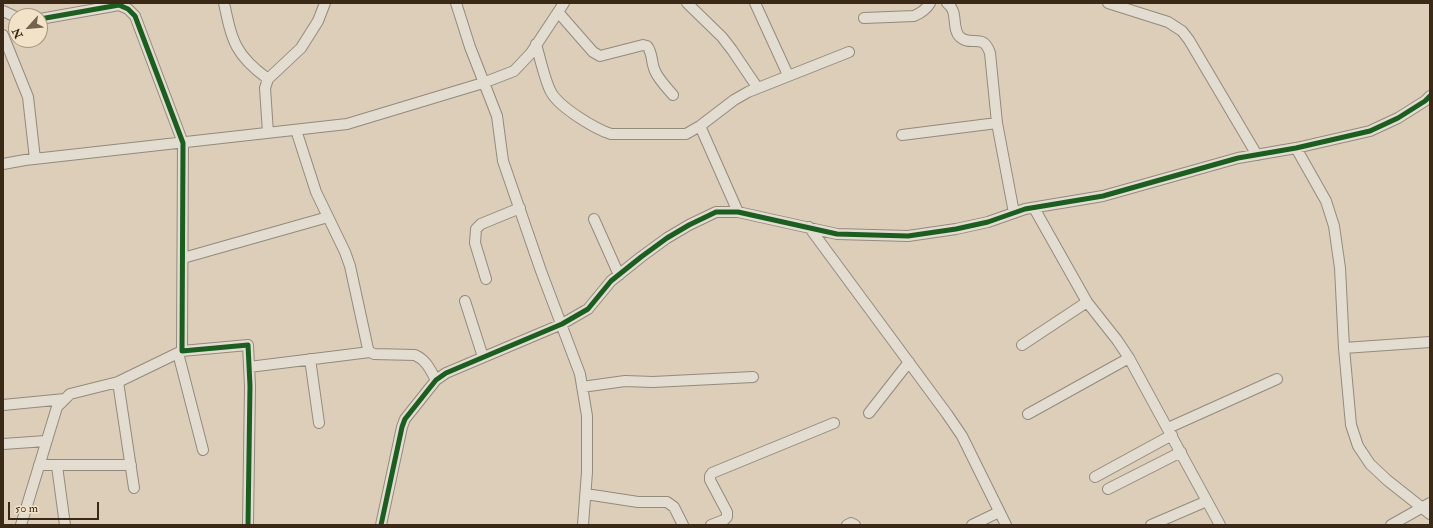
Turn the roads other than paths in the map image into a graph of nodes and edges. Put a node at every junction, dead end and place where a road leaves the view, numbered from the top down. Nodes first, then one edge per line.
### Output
1 (224, 3) edge
2 (325, 3) edge
3 (456, 3) edge
4 (564, 3) edge
5 (687, 3) edge
6 (755, 3) edge
7 (930, 3) edge
8 (947, 3) edge
9 (1108, 3) edge
10 (128, 6) edge
11 (558, 12) junction
12 (48, 18) edge
13 (864, 18) dead end
14 (3, 35) edge
15 (536, 44) junction
16 (849, 52) dead end
17 (788, 75) junction
18 (268, 79) junction
19 (483, 83) junction
20 (757, 87) junction
21 (673, 95) dead end
22 (1430, 96) edge
23 (997, 123) junction
24 (700, 126) junction
25 (296, 130) junction
26 (268, 133) junction
27 (902, 135) dead end
28 (183, 143) junction
29 (1296, 148) junction
30 (1257, 155) junction
31 (35, 159) junction
32 (3, 164) edge
33 (520, 208) junction
34 (1034, 208) junction
35 (738, 212) junction
36 (1014, 213) junction
37 (328, 217) junction
38 (594, 219) dead end
39 (808, 227) junction
40 (183, 258) junction
41 (619, 275) junction
42 (486, 279) dead end
43 (464, 301) dead end
44 (1087, 302) junction
45 (562, 324) junction
46 (1430, 342) edge
47 (1022, 345) dead end
48 (1344, 348) junction
49 (180, 352) junction
50 (370, 352) junction
51 (483, 357) junction
52 (1129, 358) junction
53 (310, 360) junction
54 (909, 362) junction
55 (249, 367) junction
56 (753, 376) dead end
57 (1277, 379) dead end
58 (436, 380) junction
59 (118, 382) junction
60 (582, 387) junction
61 (65, 399) junction
62 (3, 405) edge
63 (869, 412) dead end
64 (1028, 414) dead end
65 (320, 423) dead end
66 (834, 423) dead end
67 (1170, 431) junction
68 (46, 441) junction
69 (6, 442) edge
70 (203, 450) dead end
71 (1181, 452) junction
72 (39, 466) junction
73 (57, 466) junction
74 (131, 466) junction
75 (1096, 476) dead end
76 (134, 488) dead end
77 (1108, 489) dead end
78 (586, 494) junction
79 (1207, 501) junction
80 (1425, 505) edge
81 (999, 512) junction
82 (1430, 514) edge
83 (21, 525) edge
84 (65, 525) edge
85 (248, 525) edge
86 (381, 525) edge
87 (583, 525) edge
88 (683, 525) edge
89 (712, 525) edge
90 (847, 525) edge
91 (855, 525) edge
92 (972, 525) edge
93 (1006, 525) edge
94 (1151, 525) edge
95 (1220, 525) edge
96 (1391, 525) edge

1 - 18 street
2 - 18 street
3 - 19 street
4 - 11 street
5 - 20 street
6 - 17 street
7 - 13 street
8 - 23 street
9 - 30 street
10 - 12 street
10 - 28 street
11 - 15 street
11 - 21 street
14 - 31 street
15 - 19 street
15 - 24 street
16 - 17 street
17 - 20 street
18 - 26 street
19 - 25 street
19 - 33 street
20 - 24 street
22 - 29 street
23 - 27 street
23 - 36 street
24 - 35 street
25 - 26 street
25 - 37 street
26 - 28 street
28 - 31 street
28 - 40 street
29 - 30 street
29 - 48 street
30 - 34 street
31 - 32 street
33 - 42 street
33 - 45 street
34 - 36 street
34 - 44 street
35 - 39 street
35 - 41 street
36 - 39 street
37 - 40 street
37 - 50 street
38 - 41 street
39 - 54 street
40 - 49 street
41 - 45 street
43 - 51 street
44 - 47 street
44 - 52 street
45 - 51 street
45 - 60 street
46 - 48 street
48 - 80 street
49 - 55 street
49 - 59 street
49 - 70 street
50 - 53 street
50 - 58 street
51 - 58 street
52 - 64 street
52 - 67 street
53 - 55 street
53 - 65 street
54 - 63 street
54 - 81 street
55 - 85 street
56 - 60 street
57 - 67 street
58 - 86 street
59 - 61 street
59 - 74 street
60 - 78 street
61 - 62 street
61 - 68 street
66 - 89 street
67 - 71 street
67 - 75 street
68 - 69 street
68 - 72 street
71 - 77 street
71 - 79 street
72 - 73 street
72 - 83 street
73 - 74 street
73 - 84 street
74 - 76 street
78 - 87 street
78 - 88 street
79 - 94 street
79 - 95 street
80 - 82 street
80 - 96 street
81 - 92 street
81 - 93 street
90 - 91 street

